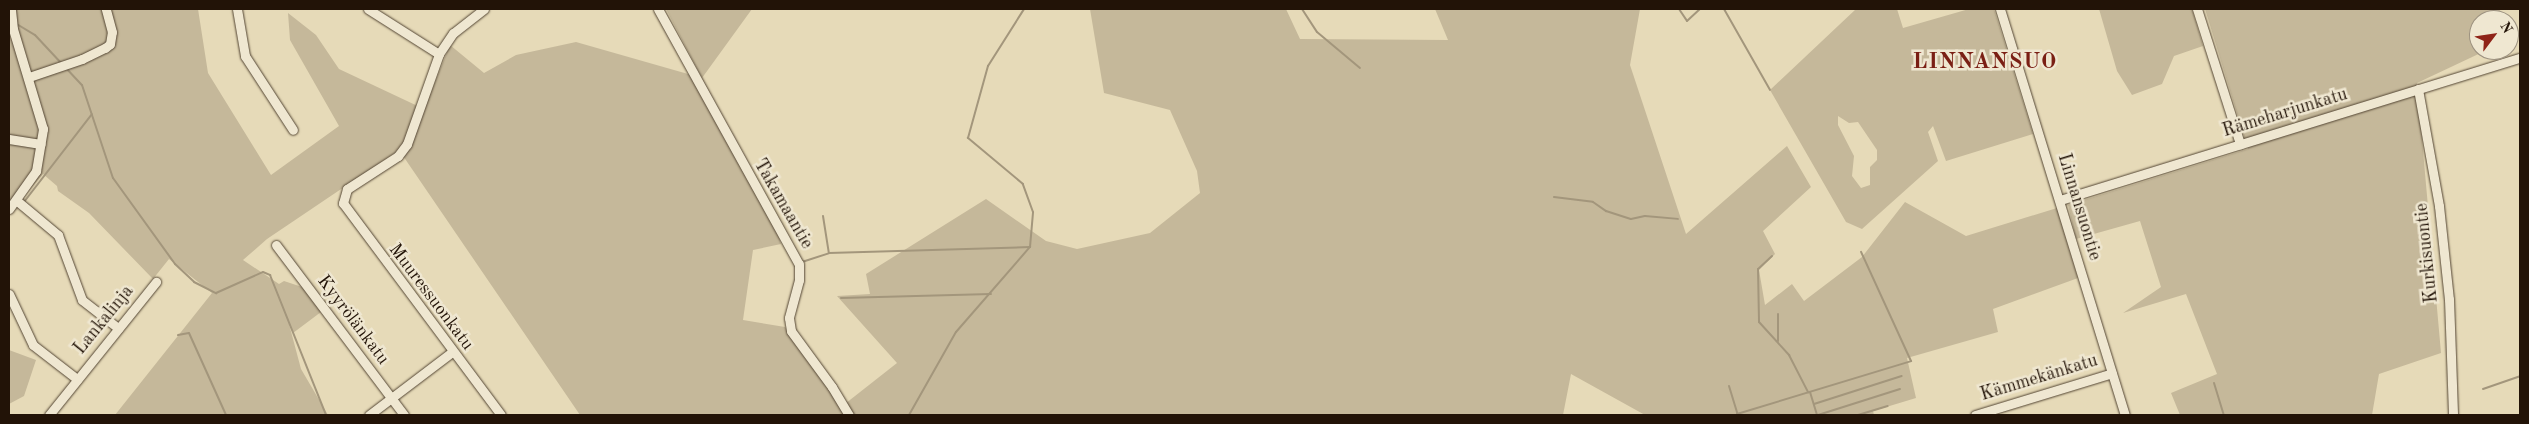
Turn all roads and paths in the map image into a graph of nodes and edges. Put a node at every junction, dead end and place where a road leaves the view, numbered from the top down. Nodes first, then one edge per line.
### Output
1 (11, 9) edge
2 (106, 9) edge
3 (237, 9) edge
4 (368, 9) edge
5 (484, 9) edge
6 (658, 9) edge
7 (2000, 9) edge
8 (2197, 9) edge
9 (439, 54) junction
10 (2520, 58) edge
11 (29, 77) junction
12 (2418, 89) junction
13 (293, 130) dead end
14 (9, 139) edge
15 (41, 144) junction
16 (2240, 144) junction
17 (16, 200) junction
18 (2060, 200) junction
19 (9, 209) edge
20 (276, 245) dead end
21 (156, 282) dead end
22 (9, 294) edge
23 (118, 328) junction
24 (452, 352) junction
25 (2112, 372) junction
26 (77, 379) junction
27 (391, 398) junction
28 (49, 415) edge
29 (369, 415) edge
30 (404, 415) edge
31 (501, 415) edge
32 (849, 415) edge
33 (1976, 415) edge
34 (2125, 415) edge
35 (2453, 415) edge

1 - 11 street
2 - 11 street
3 - 13 street
4 - 9 street
5 - 9 street
6 - 32 street, Takamaantie
7 - 18 street, Linnansuontie
8 - 16 street
9 - 24 street, Muuressuonkatu
10 - 12 street, Rämeharjunkatu
11 - 15 street
12 - 16 street, Rämeharjunkatu
12 - 35 street, Kurkisuontie
14 - 15 street
15 - 17 street
16 - 18 street, Rämeharjunkatu
17 - 19 street
17 - 23 street
18 - 25 street, Linnansuontie
20 - 27 street, Kyyrölänkatu
21 - 23 street, Lankalinja
22 - 26 street
23 - 26 street, Lankalinja
24 - 27 street
24 - 31 street, Muuressuonkatu
25 - 33 street, Kämmekänkatu
25 - 34 street, Linnansuontie
26 - 28 street, Lankalinja
27 - 29 street
27 - 30 street, Kyyrölänkatu

